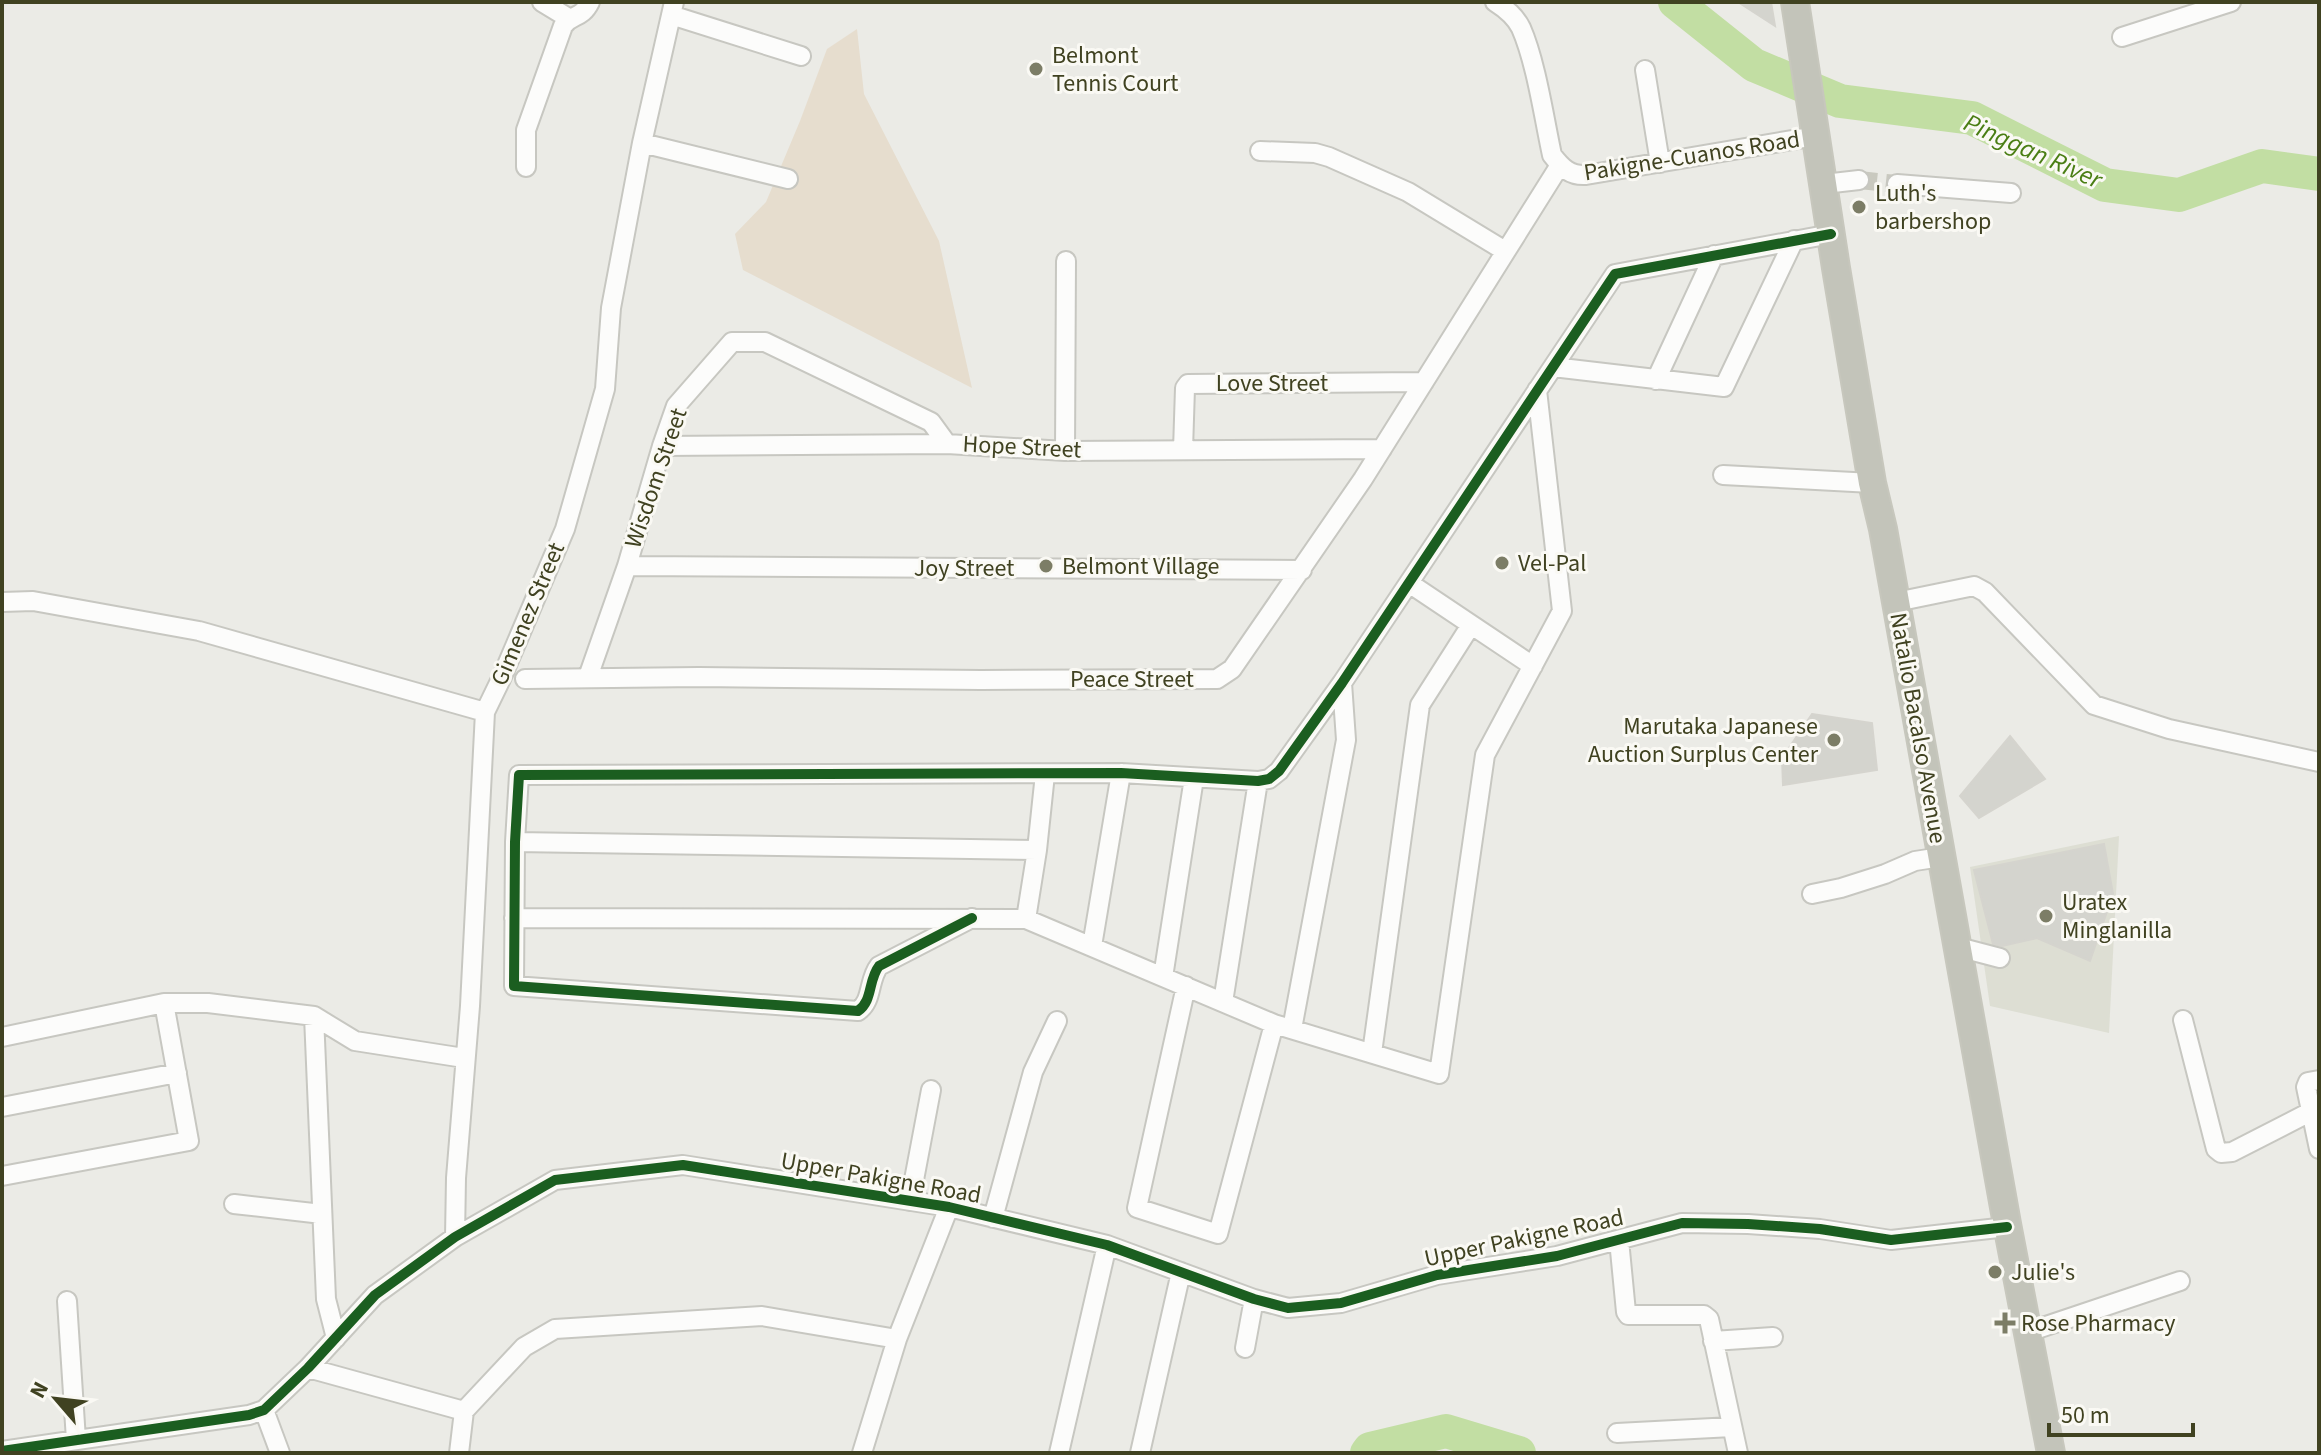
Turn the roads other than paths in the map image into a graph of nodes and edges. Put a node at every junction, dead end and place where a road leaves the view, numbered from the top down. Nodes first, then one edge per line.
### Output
1 (542, 2) edge
2 (590, 2) edge
3 (1495, 2) edge
4 (1795, 2) edge
5 (2231, 2) edge
6 (672, 8) edge
7 (570, 19) junction
8 (2122, 37) dead end
9 (801, 56) dead end
10 (1645, 70) dead end
11 (1814, 125) junction
12 (642, 143) junction
13 (1260, 151) dead end
14 (1660, 163) junction
15 (1560, 165) junction
16 (526, 167) dead end
17 (788, 179) dead end
18 (1859, 180) tunnel mouth
19 (1824, 184) junction
20 (1897, 184) tunnel mouth
21 (2011, 193) dead end
22 (1831, 234) junction
23 (1794, 240) junction
24 (1505, 251) junction
25 (1714, 255) junction
26 (1066, 261) dead end
27 (1553, 367) junction
28 (1656, 380) junction
29 (1424, 382) junction
30 (1537, 390) junction
31 (947, 444) junction
32 (662, 446) junction
33 (1382, 449) junction
34 (1183, 450) junction
35 (1065, 451) junction
36 (1723, 475) dead end
37 (1872, 483) junction
38 (627, 566) junction
39 (1302, 570) junction
40 (1409, 583) junction
41 (2, 602) edge
42 (1896, 602) junction
43 (1471, 625) junction
44 (1533, 666) junction
45 (588, 677) junction
46 (525, 679) dead end
47 (1342, 683) junction
48 (485, 712) junction
49 (2319, 762) edge
50 (1121, 773) junction
51 (1045, 774) junction
52 (1194, 778) junction
53 (1258, 781) junction
54 (515, 842) junction
55 (1037, 850) junction
56 (1941, 857) junction
57 (1812, 894) dead end
58 (514, 918) junction
59 (972, 918) junction
60 (1026, 919) junction
61 (1092, 946) junction
62 (1958, 947) junction
63 (2000, 958) dead end
64 (1163, 977) junction
65 (1186, 986) junction
66 (1223, 1002) junction
67 (164, 1003) junction
68 (314, 1016) junction
69 (2183, 1020) dead end
70 (1057, 1021) dead end
71 (1283, 1026) junction
72 (2, 1037) edge
73 (1372, 1053) junction
74 (464, 1058) junction
75 (177, 1073) junction
76 (2319, 1080) edge
77 (931, 1090) dead end
78 (2, 1107) edge
79 (2310, 1112) junction
80 (2319, 1149) edge
81 (2, 1176) edge
82 (910, 1201) junction
83 (234, 1204) dead end
84 (949, 1207) junction
85 (322, 1214) junction
86 (993, 1218) junction
87 (2007, 1227) junction
88 (455, 1237) junction
89 (1619, 1240) junction
90 (1107, 1245) junction
91 (1181, 1272) junction
92 (2180, 1281) dead end
93 (1254, 1299) junction
94 (67, 1301) dead end
95 (2028, 1332) junction
96 (1773, 1337) dead end
97 (336, 1338) junction
98 (897, 1339) junction
99 (1713, 1341) junction
100 (1245, 1348) dead end
101 (308, 1368) junction
102 (264, 1410) junction
103 (464, 1411) junction
104 (1732, 1427) junction
105 (1617, 1433) dead end
106 (76, 1440) junction
107 (2, 1451) edge
108 (280, 1453) edge
109 (459, 1453) edge
110 (862, 1453) edge
111 (1059, 1453) edge
112 (1140, 1453) edge
113 (1738, 1453) edge
114 (2051, 1453) edge

1 - 7 street
2 - 7 street
3 - 15 street, Pakigne-Cuanos Road
4 - 11 highway, Natalio Bacalso Avenue
5 - 8 street
6 - 9 street
6 - 12 street, Gimenez Street
7 - 16 street
10 - 14 street
11 - 14 street, Pakigne-Cuanos Road
11 - 19 highway, Natalio Bacalso Avenue
12 - 17 street
12 - 48 street, Gimenez Street
13 - 24 street
14 - 15 street, Pakigne-Cuanos Road
15 - 24 street, Peace Street
18 - 19 street
19 - 22 highway, Natalio Bacalso Avenue
20 - 21 street
22 - 23 street
22 - 37 highway, Natalio Bacalso Avenue
23 - 25 street
23 - 28 street
24 - 29 street, Peace Street
25 - 27 street
25 - 28 street
26 - 35 street
27 - 28 street
27 - 30 street
29 - 33 street, Peace Street
29 - 34 street, Love Street
30 - 40 street
30 - 44 street
31 - 32 street, Hope Street
31 - 32 street, Wisdom Street
31 - 35 street, Hope Street
32 - 38 street, Wisdom Street
33 - 34 street, Hope Street
33 - 39 street, Peace Street
34 - 35 street, Hope Street
36 - 37 street
37 - 42 highway, Natalio Bacalso Avenue
38 - 39 street, Joy Street
38 - 45 street, Wisdom Street
39 - 45 street, Peace Street
40 - 43 street
40 - 47 street
41 - 48 street
42 - 49 street
42 - 56 highway, Natalio Bacalso Avenue
43 - 44 street
43 - 73 street
44 - 73 street
45 - 46 street, Peace Street
47 - 53 street
47 - 71 street
48 - 74 street, Gimenez Street
50 - 51 street
50 - 52 street
50 - 61 street
51 - 54 street
51 - 55 street
52 - 53 street
52 - 64 street
53 - 66 street
54 - 55 street
54 - 58 street
55 - 60 street
56 - 57 street
56 - 62 highway, Natalio Bacalso Avenue
58 - 59 street
58 - 59 street
59 - 60 street
60 - 61 street
61 - 64 street
62 - 63 street
62 - 87 highway, Natalio Bacalso Avenue
64 - 65 street
65 - 66 street
65 - 71 street
66 - 71 street
67 - 68 street
67 - 72 street
67 - 75 street
68 - 74 street
68 - 85 street
69 - 79 street
70 - 86 street
71 - 73 street
74 - 88 street, Gimenez Street
75 - 78 street
75 - 81 street
76 - 79 street
77 - 82 street
79 - 80 street
82 - 84 street, Upper Pakigne Road
82 - 88 street, Upper Pakigne Road
83 - 85 street
84 - 86 street, Upper Pakigne Road
84 - 98 street
85 - 97 street
86 - 90 street, Upper Pakigne Road
87 - 89 street, Upper Pakigne Road
87 - 95 highway, Natalio Bacalso Avenue
88 - 97 street, Upper Pakigne Road
89 - 93 street, Upper Pakigne Road
89 - 99 street
90 - 91 street, Upper Pakigne Road
90 - 111 street
91 - 93 street, Upper Pakigne Road
91 - 112 street
92 - 95 street
93 - 100 street
94 - 106 street
95 - 114 highway, Natalio Bacalso Avenue
96 - 99 street
97 - 101 street, Upper Pakigne Road
98 - 103 street
98 - 110 street
99 - 104 street
101 - 102 street, Upper Pakigne Road
101 - 103 street
102 - 106 street
102 - 108 street
103 - 109 street
104 - 105 street
104 - 113 street
106 - 107 street

